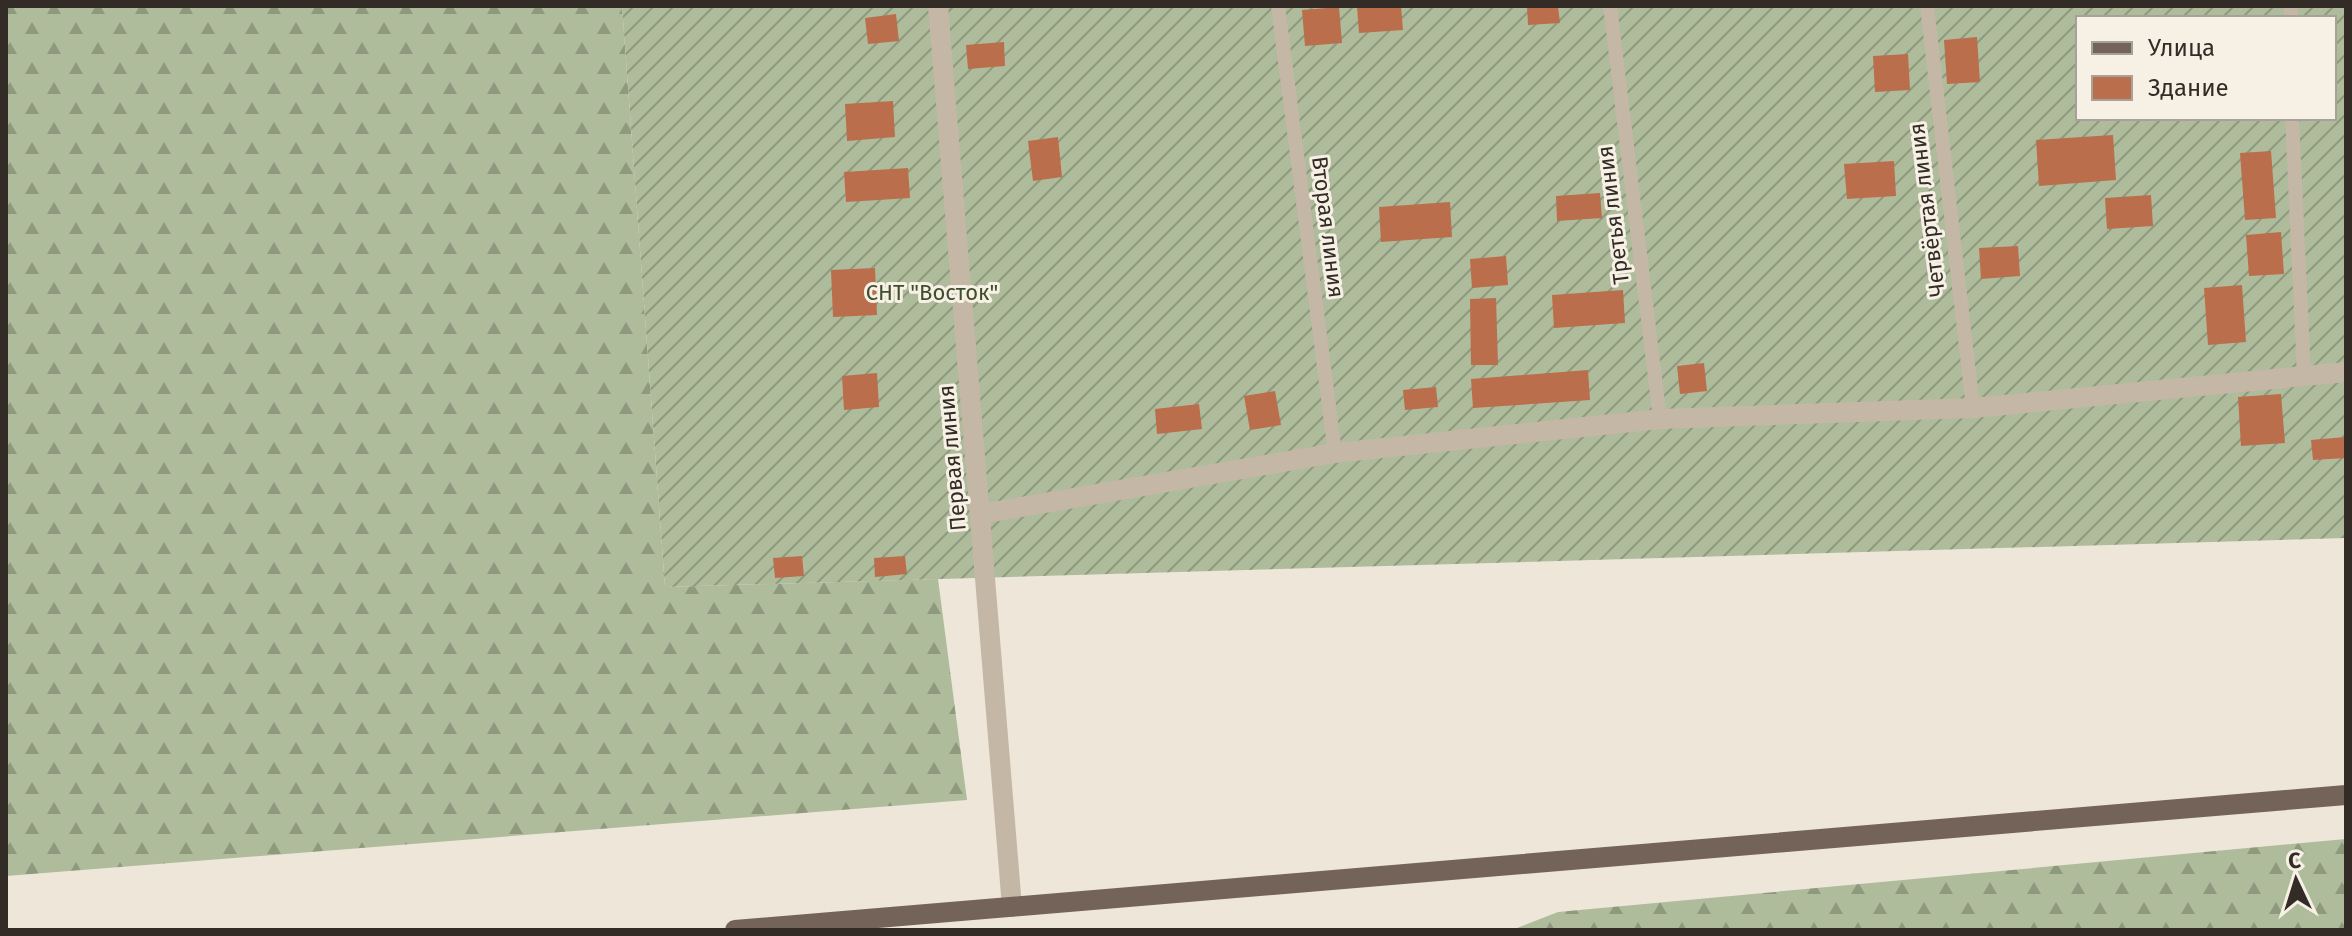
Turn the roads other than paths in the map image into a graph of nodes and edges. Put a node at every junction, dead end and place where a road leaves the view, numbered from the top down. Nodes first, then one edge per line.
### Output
1 (938, 6) edge
2 (1278, 6) edge
3 (1610, 6) edge
4 (1927, 6) edge
5 (2292, 120) edge
6 (2346, 372) edge
7 (2304, 375) junction
8 (1973, 408) junction
9 (1660, 419) junction
10 (1335, 453) junction
11 (981, 514) junction
12 (2346, 795) edge
13 (1012, 907) junction
14 (735, 930) edge

1 - 11 street, Первая линия
2 - 10 lane, Вторая линия
3 - 9 lane, Третья линия
4 - 8 lane, Четвёртая линия
5 - 7 lane
6 - 7 street
7 - 8 street
8 - 9 street
9 - 10 street
10 - 11 street
11 - 13 street, Первая линия
12 - 13 main road
13 - 14 main road

